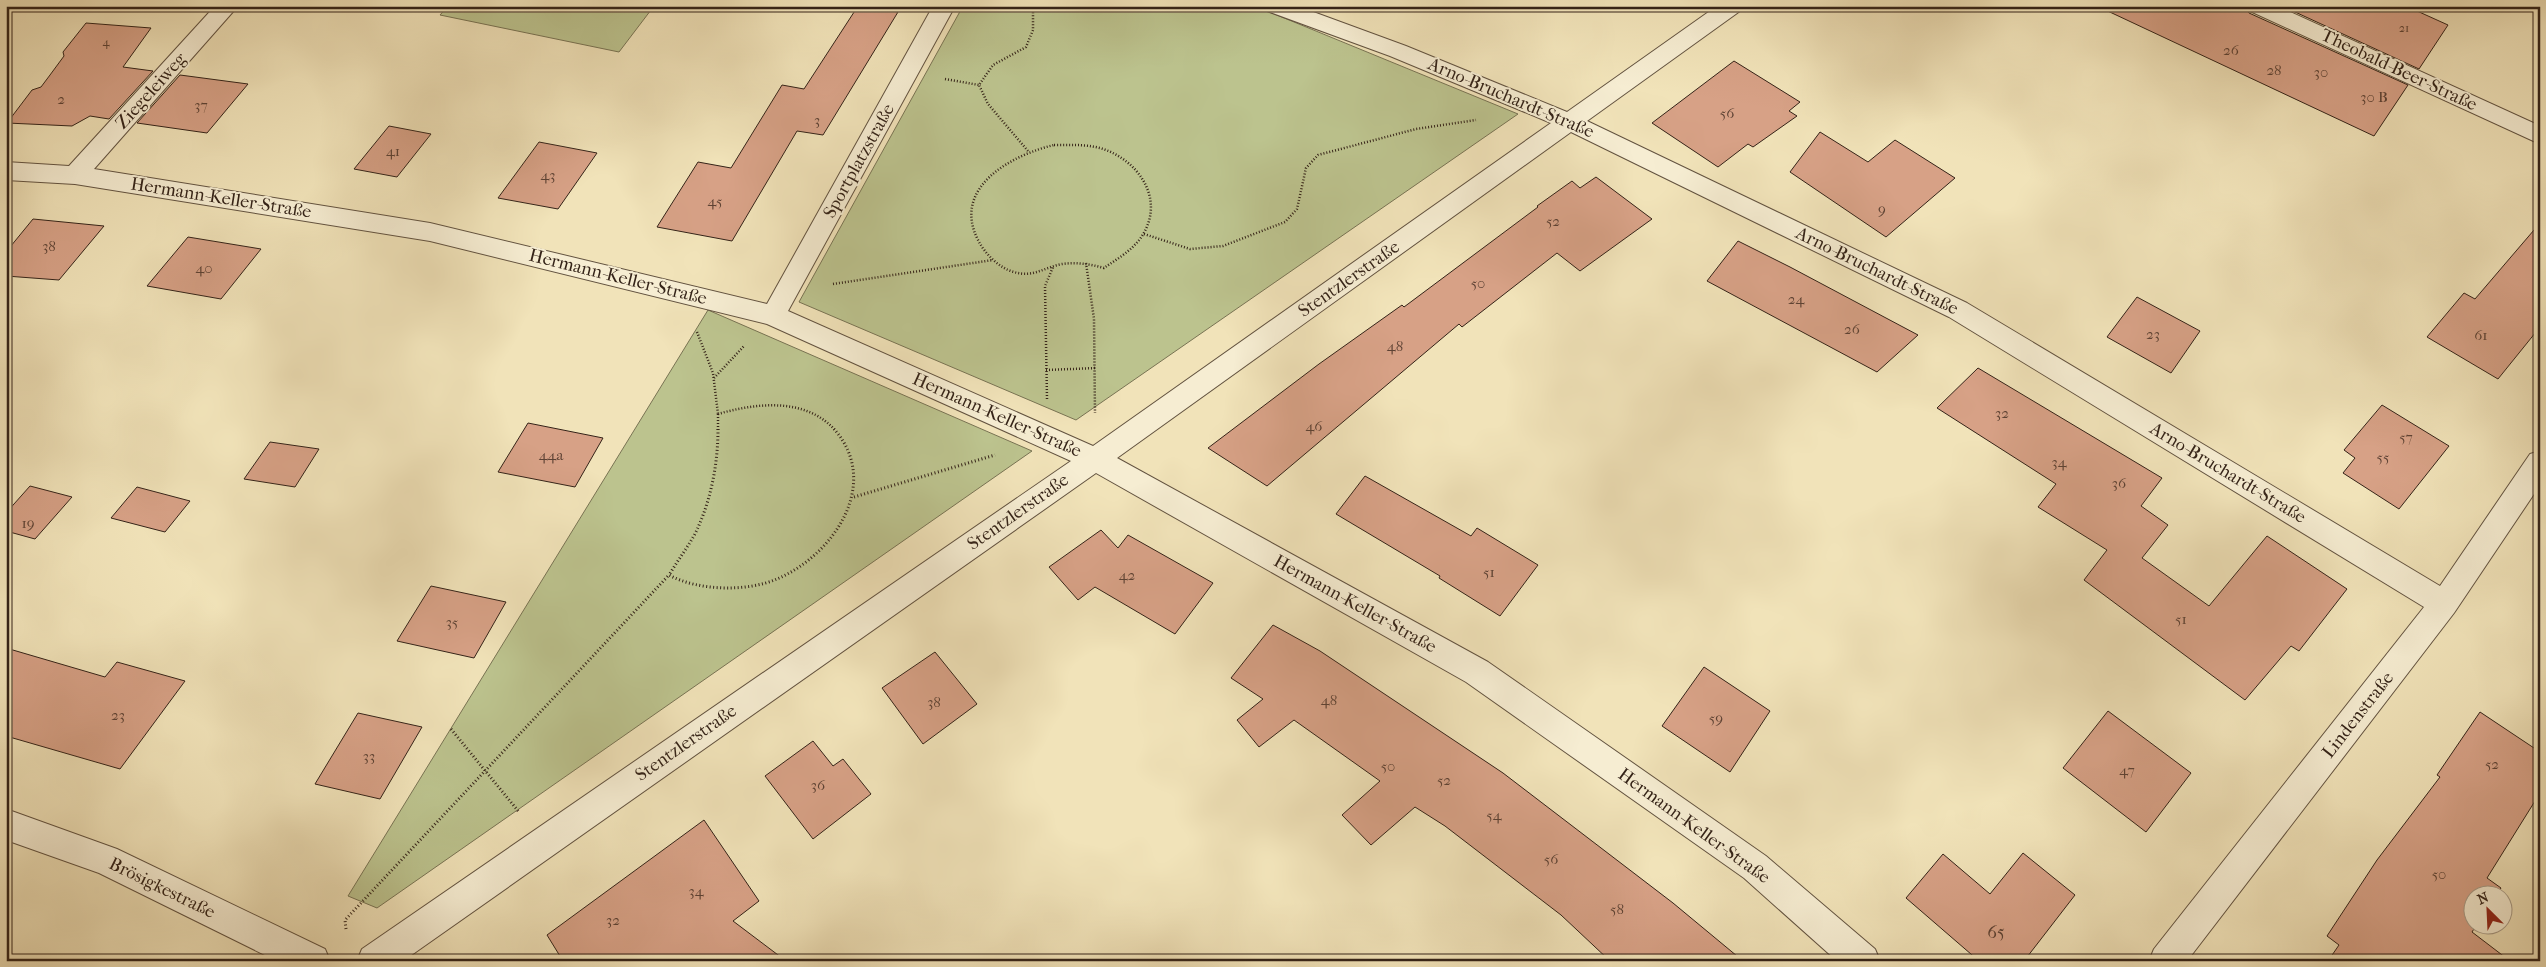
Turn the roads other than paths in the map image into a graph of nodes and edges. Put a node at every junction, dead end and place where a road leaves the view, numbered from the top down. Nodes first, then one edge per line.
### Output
1 (227, 6) edge
2 (944, 6) edge
3 (1275, 6) edge
4 (1732, 6) edge
5 (2258, 6) edge
6 (1570, 122) junction
7 (2540, 136) edge
8 (6, 171) edge
9 (75, 175) junction
10 (773, 315) junction
11 (1095, 459) junction
12 (2540, 462) edge
13 (2444, 604) junction
14 (6, 824) edge
15 (313, 961) edge
16 (374, 961) edge
17 (1863, 961) edge
18 (2166, 961) edge

1 - 9 street, Ziegeleiweg
2 - 10 street, Sportplatzstraße
3 - 6 street, Arno-Bruchardt-Straße
4 - 6 street, Stentzlerstraße
5 - 7 street, Theobald-Beer-Straße
6 - 11 street, Stentzlerstraße
6 - 13 street, Arno-Bruchardt-Straße
8 - 9 street, Hermann-Keller-Straße
9 - 10 street, Hermann-Keller-Straße
10 - 11 street, Hermann-Keller-Straße
11 - 16 street, Stentzlerstraße
11 - 17 street, Hermann-Keller-Straße
12 - 13 street, Lindenstraße
13 - 18 street, Lindenstraße
14 - 15 street, Brösigkestraße

